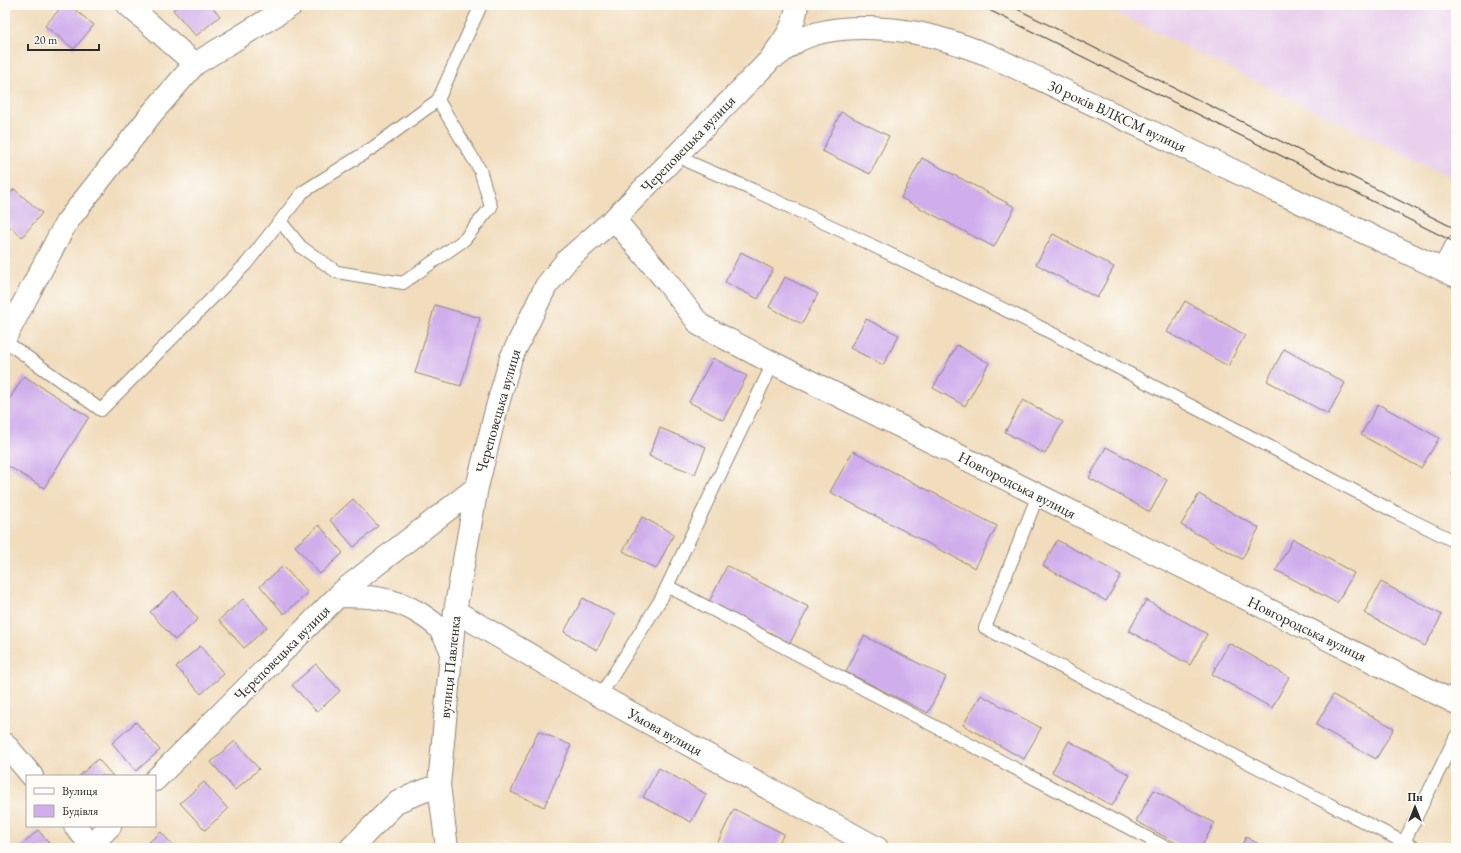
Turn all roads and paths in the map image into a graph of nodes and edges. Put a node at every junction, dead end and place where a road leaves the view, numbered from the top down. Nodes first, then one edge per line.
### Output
1 (128, 5) edge
2 (292, 5) edge
3 (481, 5) edge
4 (797, 5) edge
5 (768, 62) junction
6 (195, 64) junction
7 (438, 100) junction
8 (678, 155) junction
9 (614, 219) junction
10 (280, 220) junction
11 (1456, 247) edge
12 (1450, 273) edge
13 (5, 340) edge
14 (773, 363) junction
15 (477, 487) junction
16 (1038, 495) junction
17 (1456, 542) edge
18 (667, 586) junction
19 (338, 596) junction
20 (455, 611) junction
21 (451, 650) junction
22 (600, 696) junction
23 (1456, 703) edge
24 (1456, 736) edge
25 (5, 744) edge
26 (31, 775) edge
27 (156, 779) edge
28 (439, 785) junction
29 (75, 827) edge
30 (109, 827) edge
31 (1403, 845) edge
32 (89, 847) edge
33 (351, 848) edge
34 (447, 848) edge
35 (878, 848) edge
36 (1167, 848) edge
37 (1415, 848) edge

1 - 6 street
2 - 6 street
3 - 7 lane
4 - 5 street, Череповецька вулиця
5 - 8 street, Череповецька вулиця
5 - 12 street, 30 років ВЛКСМ вулиця
6 - 13 street
7 - 10 lane
7 - 10 lane
8 - 9 street, Череповецька вулиця
8 - 17 lane
9 - 14 street, Новгородська вулиця
9 - 15 street, Череповецька вулиця
10 - 13 lane
11 - 12 street
14 - 16 street, Новгородська вулиця
14 - 18 lane
15 - 19 street, Череповецька вулиця
15 - 20 street, вулиця Павленка
16 - 23 street, Новгородська вулиця
16 - 31 lane
18 - 22 lane
18 - 36 lane
19 - 21 street
19 - 27 street, Череповецька вулиця
20 - 21 street, вулиця Павленка
20 - 22 street, Умова вулиця
21 - 28 street, вулиця Павленка
22 - 35 street, Умова вулиця
24 - 31 lane
25 - 26 street
28 - 33 street
28 - 34 street, вулиця Павленка
29 - 32 street
30 - 32 street
31 - 37 lane

